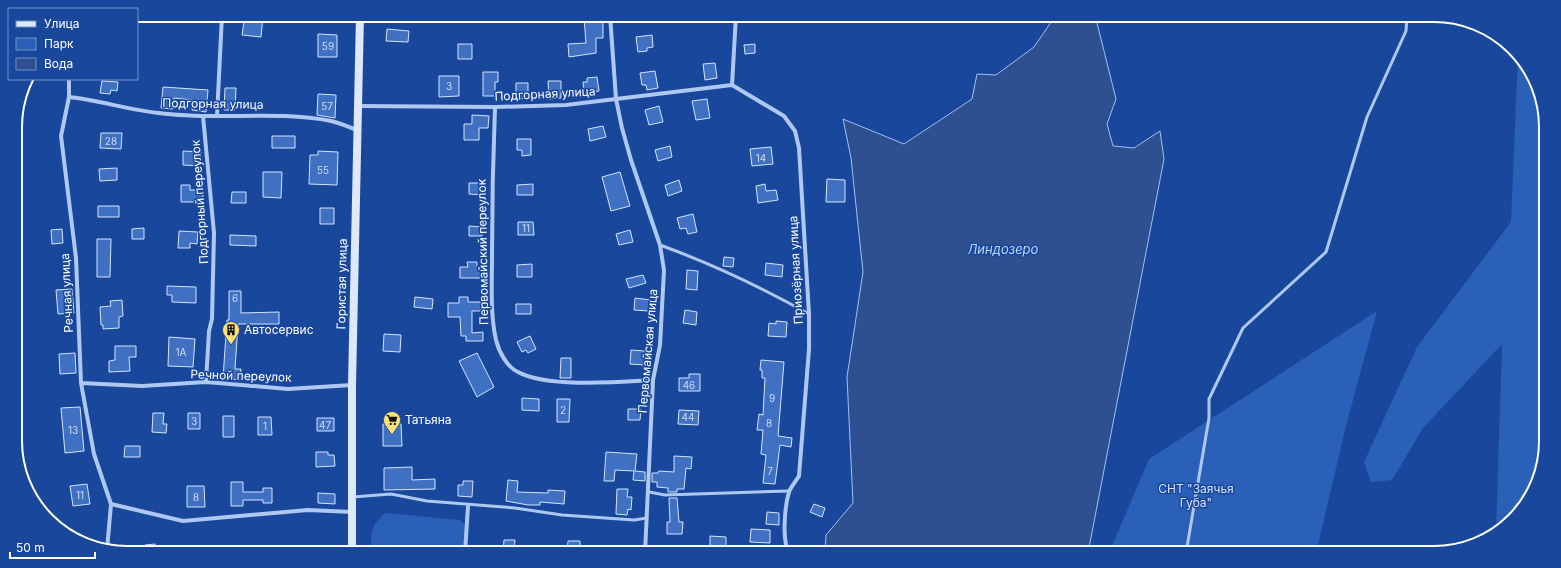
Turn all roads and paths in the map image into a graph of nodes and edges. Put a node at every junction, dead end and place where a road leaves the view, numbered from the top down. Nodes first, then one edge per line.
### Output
1 (222, 22) edge
2 (360, 22) edge
3 (610, 22) edge
4 (736, 22) edge
5 (1407, 22) edge
6 (69, 80) edge
7 (732, 85) junction
8 (69, 97) junction
9 (616, 99) junction
10 (357, 106) junction
11 (495, 107) junction
12 (203, 116) junction
13 (217, 116) junction
14 (357, 130) junction
15 (660, 244) junction
16 (809, 314) junction
17 (653, 380) junction
18 (206, 382) junction
19 (81, 383) junction
20 (352, 385) junction
21 (789, 491) junction
22 (649, 492) junction
23 (352, 498) junction
24 (111, 504) junction
25 (468, 506) junction
26 (352, 512) junction
27 (647, 518) junction
28 (108, 544) edge
29 (352, 546) edge
30 (466, 546) edge
31 (645, 546) edge
32 (786, 546) edge
33 (1187, 546) edge

1 - 13 street
2 - 10 street, Гористая улица
3 - 9 street, Первомайская улица
4 - 7 street
5 - 33 lane
6 - 8 street, Речная улица
7 - 9 street, Подгорная улица
7 - 16 street, Приозёрная улица
8 - 12 street, Подгорная улица
8 - 19 street, Речная улица
9 - 11 street, Подгорная улица
9 - 15 street, Первомайская улица
10 - 11 street, Подгорная улица
10 - 14 street, Гористая улица
11 - 17 street, Первомайский переулок
12 - 13 street, Подгорная улица
12 - 18 street, Подгорный переулок
13 - 14 street, Подгорная улица
14 - 20 street, Гористая улица
15 - 16 lane
15 - 17 street, Первомайская улица
16 - 21 street, Приозёрная улица
17 - 22 street, Первомайская улица
18 - 19 street, Речной переулок
18 - 20 street, Речной переулок
19 - 24 street, Речная улица
20 - 23 street, Гористая улица
21 - 22 lane
21 - 32 street, Приозёрная улица
22 - 27 street, Первомайская улица
23 - 25 lane
23 - 26 street, Гористая улица
24 - 26 street
24 - 28 street, Речная улица
25 - 27 lane
25 - 30 street
26 - 29 street, Гористая улица
27 - 31 street, Первомайская улица

